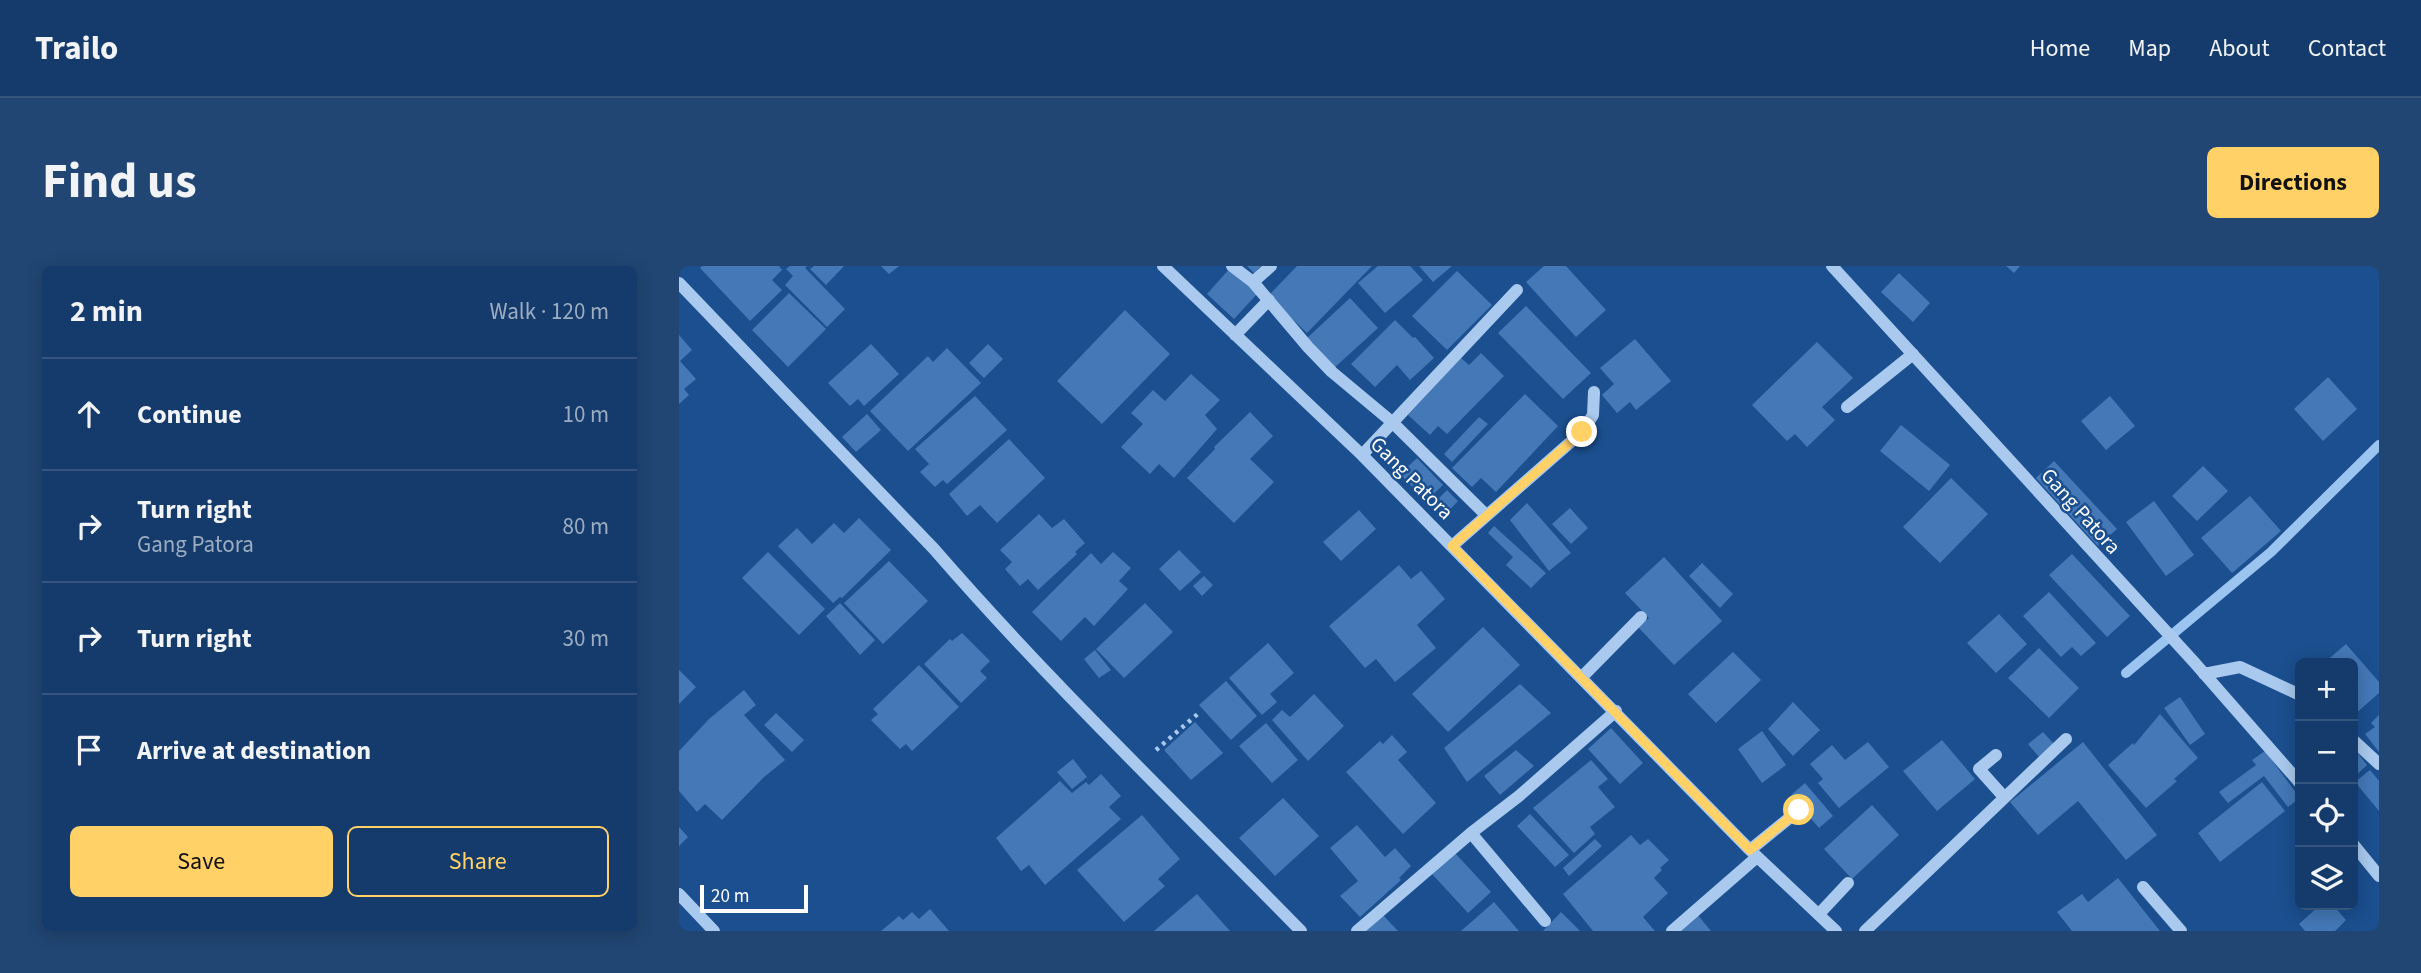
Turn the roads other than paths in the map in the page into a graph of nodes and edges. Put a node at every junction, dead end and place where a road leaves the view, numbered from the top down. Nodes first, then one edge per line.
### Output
1 (1163, 266) edge
2 (1233, 266) edge
3 (1271, 266) edge
4 (1832, 266) edge
5 (1177, 271) edge
6 (1252, 282) junction
7 (679, 284) edge
8 (1517, 290) dead end
9 (1269, 300) junction
10 (1235, 335) junction
11 (1913, 354) junction
12 (1594, 392) dead end
13 (1847, 407) dead end
14 (1392, 422) junction
15 (1361, 455) junction
16 (1486, 515) junction
17 (1452, 546) junction
18 (1641, 617) dead end
19 (2204, 674) junction
20 (1582, 677) junction
21 (2295, 693) edge
22 (1616, 712) junction
23 (2066, 739) dead end
24 (2358, 745) edge
25 (1996, 755) dead end
26 (2379, 764) edge
27 (2295, 777) edge
28 (2004, 797) junction
29 (1799, 810) dead end
30 (1471, 834) junction
31 (2355, 847) edge
32 (1753, 853) junction
33 (2379, 876) edge
34 (1849, 883) dead end
35 (2143, 887) dead end
36 (679, 894) edge
37 (1818, 914) junction
38 (1545, 921) dead end
39 (714, 931) edge
40 (1301, 931) edge
41 (1357, 931) edge
42 (1672, 931) edge
43 (1836, 931) edge
44 (1865, 931) edge
45 (2181, 931) edge

1 - 5 street, Gang Patora
2 - 6 street
3 - 6 street
4 - 11 street, Gang Patora
5 - 10 street, Gang Patora
6 - 9 street
7 - 40 street
8 - 14 street
9 - 10 street
9 - 14 street
10 - 15 street, Gang Patora
11 - 13 street
11 - 19 street, Gang Patora
12 - 16 street
14 - 15 street
14 - 16 street
15 - 17 street, Gang Patora
16 - 17 street
17 - 20 street, Gang Patora
18 - 20 street
19 - 21 street
19 - 27 street, Gang Patora
20 - 22 street, Gang Patora
22 - 30 street
22 - 32 street, Gang Patora
23 - 28 street
24 - 26 street
25 - 28 street
28 - 44 street
29 - 32 street
30 - 38 street
30 - 41 street
31 - 33 street
32 - 37 street, Gang Patora
32 - 42 street
34 - 37 street
35 - 45 street
36 - 39 street
37 - 43 street, Gang Patora

